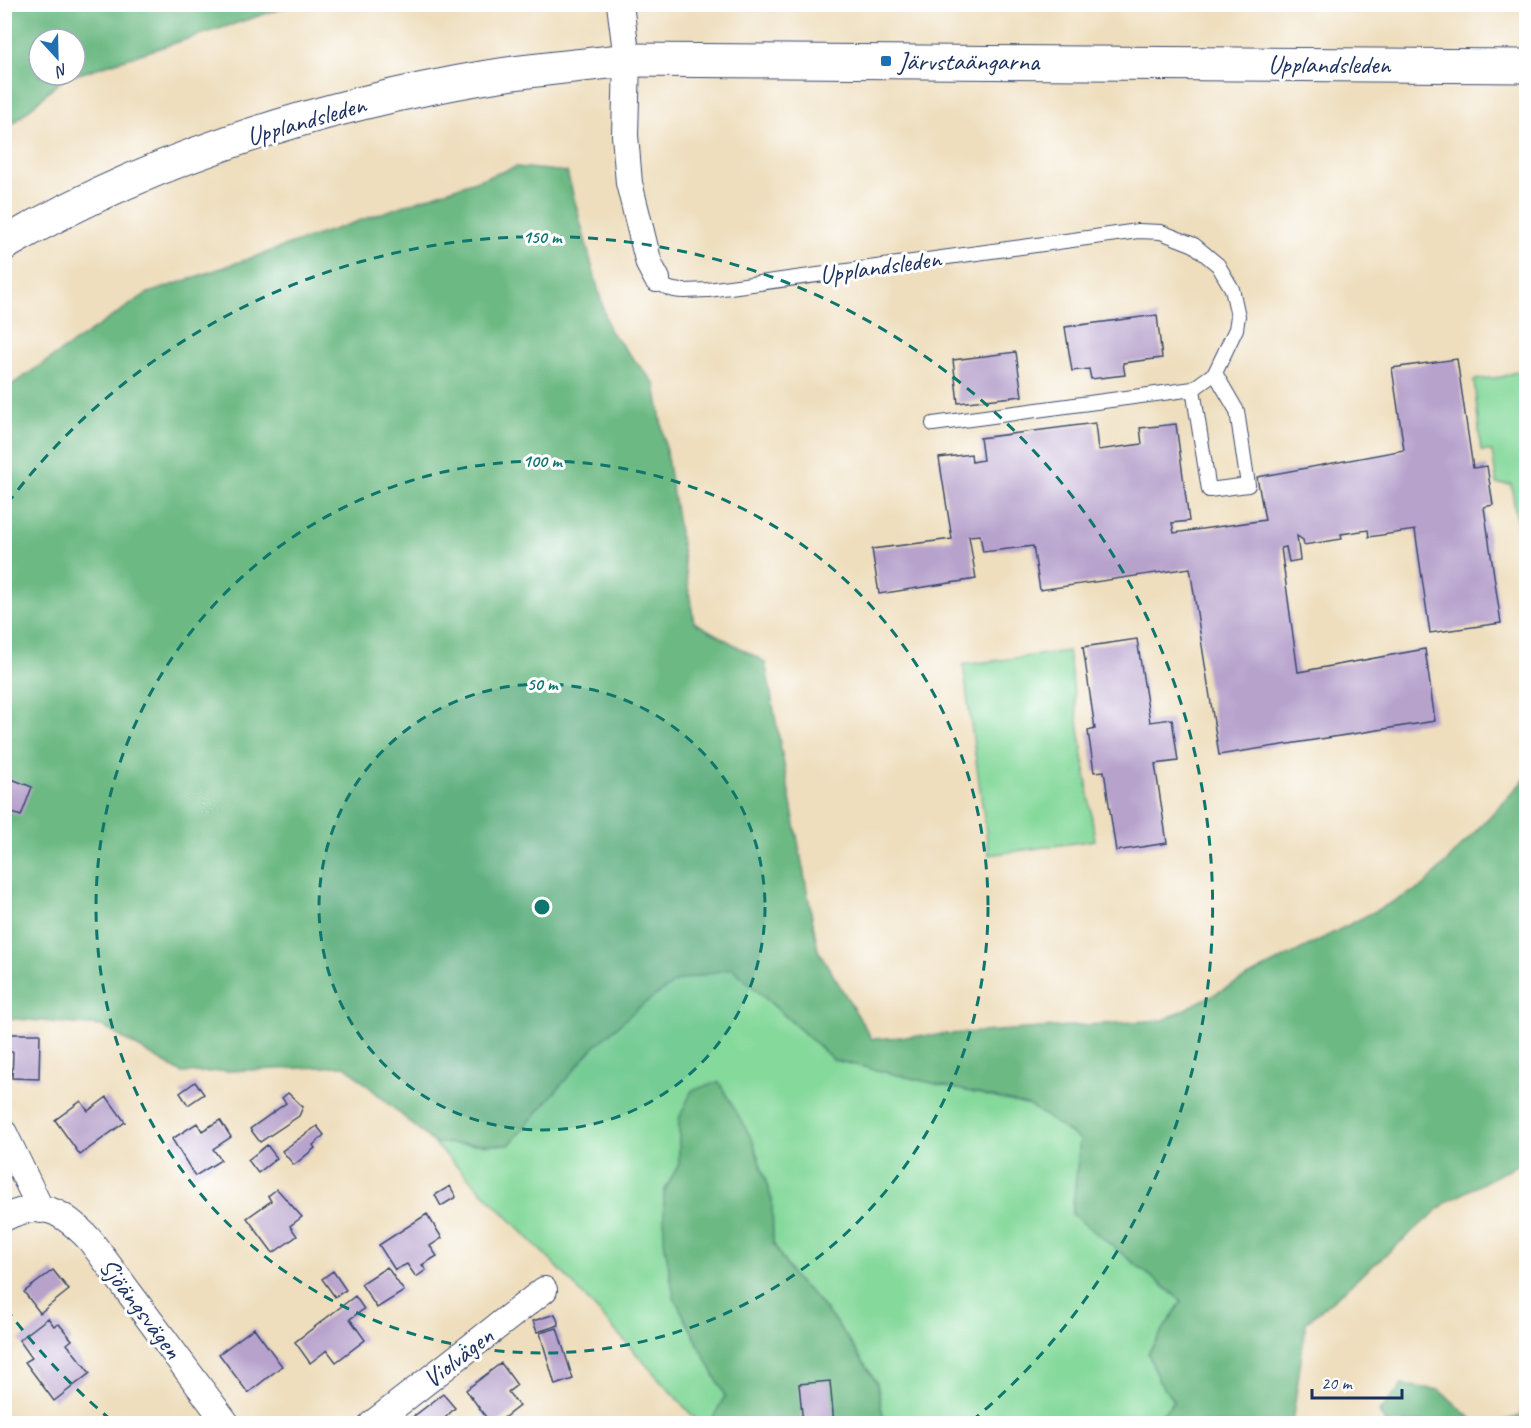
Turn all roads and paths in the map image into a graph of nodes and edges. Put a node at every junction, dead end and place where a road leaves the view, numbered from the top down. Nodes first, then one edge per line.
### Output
1 (620, 4) edge
2 (627, 60) junction
3 (1527, 66) edge
4 (4, 244) edge
5 (657, 279) joint
6 (1215, 374) junction
7 (1192, 389) junction
8 (933, 424) dead end
9 (4, 1133) edge
10 (41, 1210) junction
11 (4, 1218) edge
12 (544, 1290) dead end
13 (228, 1424) edge
14 (372, 1424) edge

1 - 2 street
2 - 3 street, Upplandsleden
2 - 4 street, Upplandsleden
2 - 5 street, Upplandsleden
5 - 6 lane, Upplandsleden
6 - 7 lane
6 - 7 lane
7 - 8 lane
9 - 10 street
10 - 11 street
10 - 13 street, Sjöängsvägen
12 - 14 street, Violvägen

